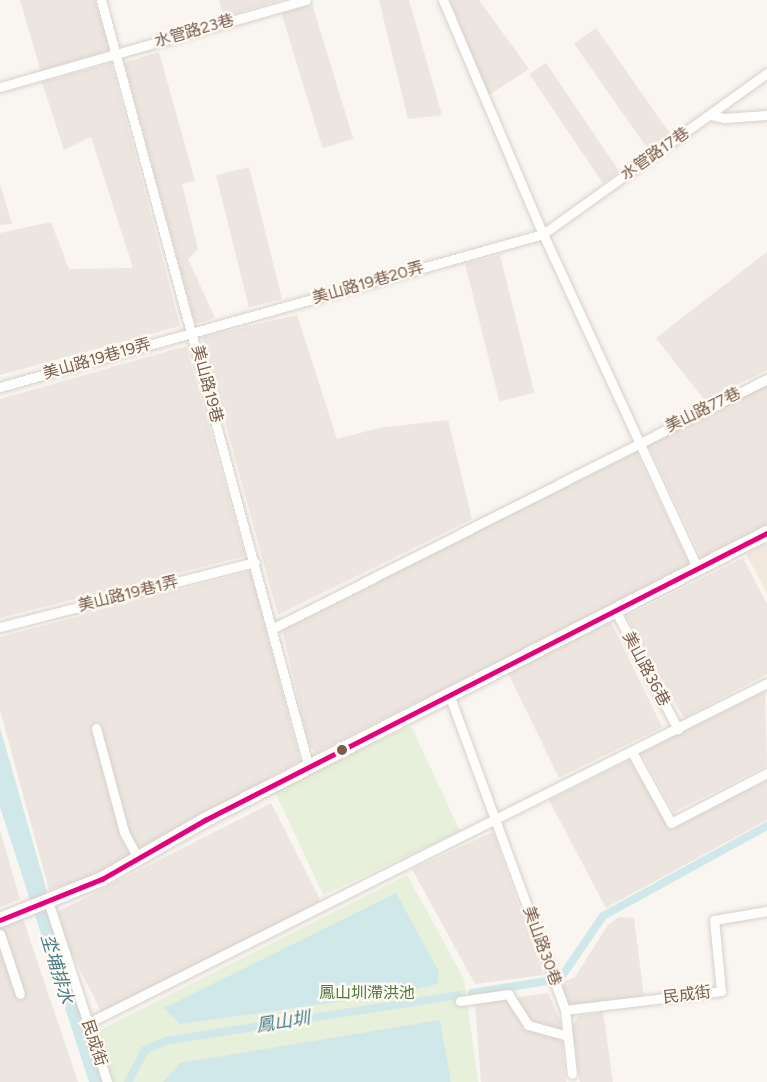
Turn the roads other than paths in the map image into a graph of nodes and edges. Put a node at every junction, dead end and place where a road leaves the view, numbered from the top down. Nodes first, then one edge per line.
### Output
1 (101, 0) edge
2 (306, 0) edge
3 (443, 0) edge
4 (116, 53) junction
5 (767, 73) edge
6 (0, 87) edge
7 (711, 115) junction
8 (767, 115) edge
9 (543, 234) junction
10 (193, 331) junction
11 (767, 379) edge
12 (0, 387) edge
13 (639, 441) junction
14 (767, 533) edge
15 (255, 562) junction
16 (698, 568) junction
17 (615, 610) junction
18 (0, 627) edge
19 (274, 628) junction
20 (767, 683) edge
21 (450, 697) junction
22 (96, 728) dead end
23 (678, 729) junction
24 (632, 752) junction
25 (309, 768) junction
26 (767, 773) edge
27 (496, 821) junction
28 (138, 858) junction
29 (46, 902) junction
30 (767, 911) edge
31 (0, 920) edge
32 (0, 934) edge
33 (20, 994) dead end
34 (460, 1001) dead end
35 (565, 1010) junction
36 (88, 1023) junction
37 (568, 1036) junction
38 (572, 1074) dead end
39 (107, 1082) edge

1 - 4 street, 美山路19巷
2 - 4 street, 水管路23巷
3 - 9 street
4 - 6 street, 水管路23巷
4 - 10 street, 美山路19巷
5 - 7 street, 水管路17巷
7 - 8 street
7 - 9 street, 水管路17巷
9 - 10 street, 美山路19巷20弄
9 - 13 street
10 - 12 street, 美山路19巷19弄
10 - 15 street, 美山路19巷
11 - 13 street, 美山路77巷
13 - 16 street
13 - 19 street, 美山路77巷
14 - 16 street
15 - 18 street, 美山路19巷1弄
15 - 19 street, 美山路19巷
16 - 17 street
17 - 21 street
17 - 23 street, 美山路36巷
19 - 25 street, 美山路19巷
20 - 23 street
21 - 25 street
21 - 27 street, 美山路30巷
22 - 28 street
23 - 24 street
24 - 26 street
24 - 27 street
25 - 28 street
27 - 35 street, 美山路30巷
27 - 36 street
28 - 29 street
29 - 31 street
29 - 36 street, 民成街
30 - 35 street, 民成街
32 - 33 street
34 - 37 street
35 - 37 street, 美山路30巷
36 - 39 street, 民成街
37 - 38 street, 美山路30巷

